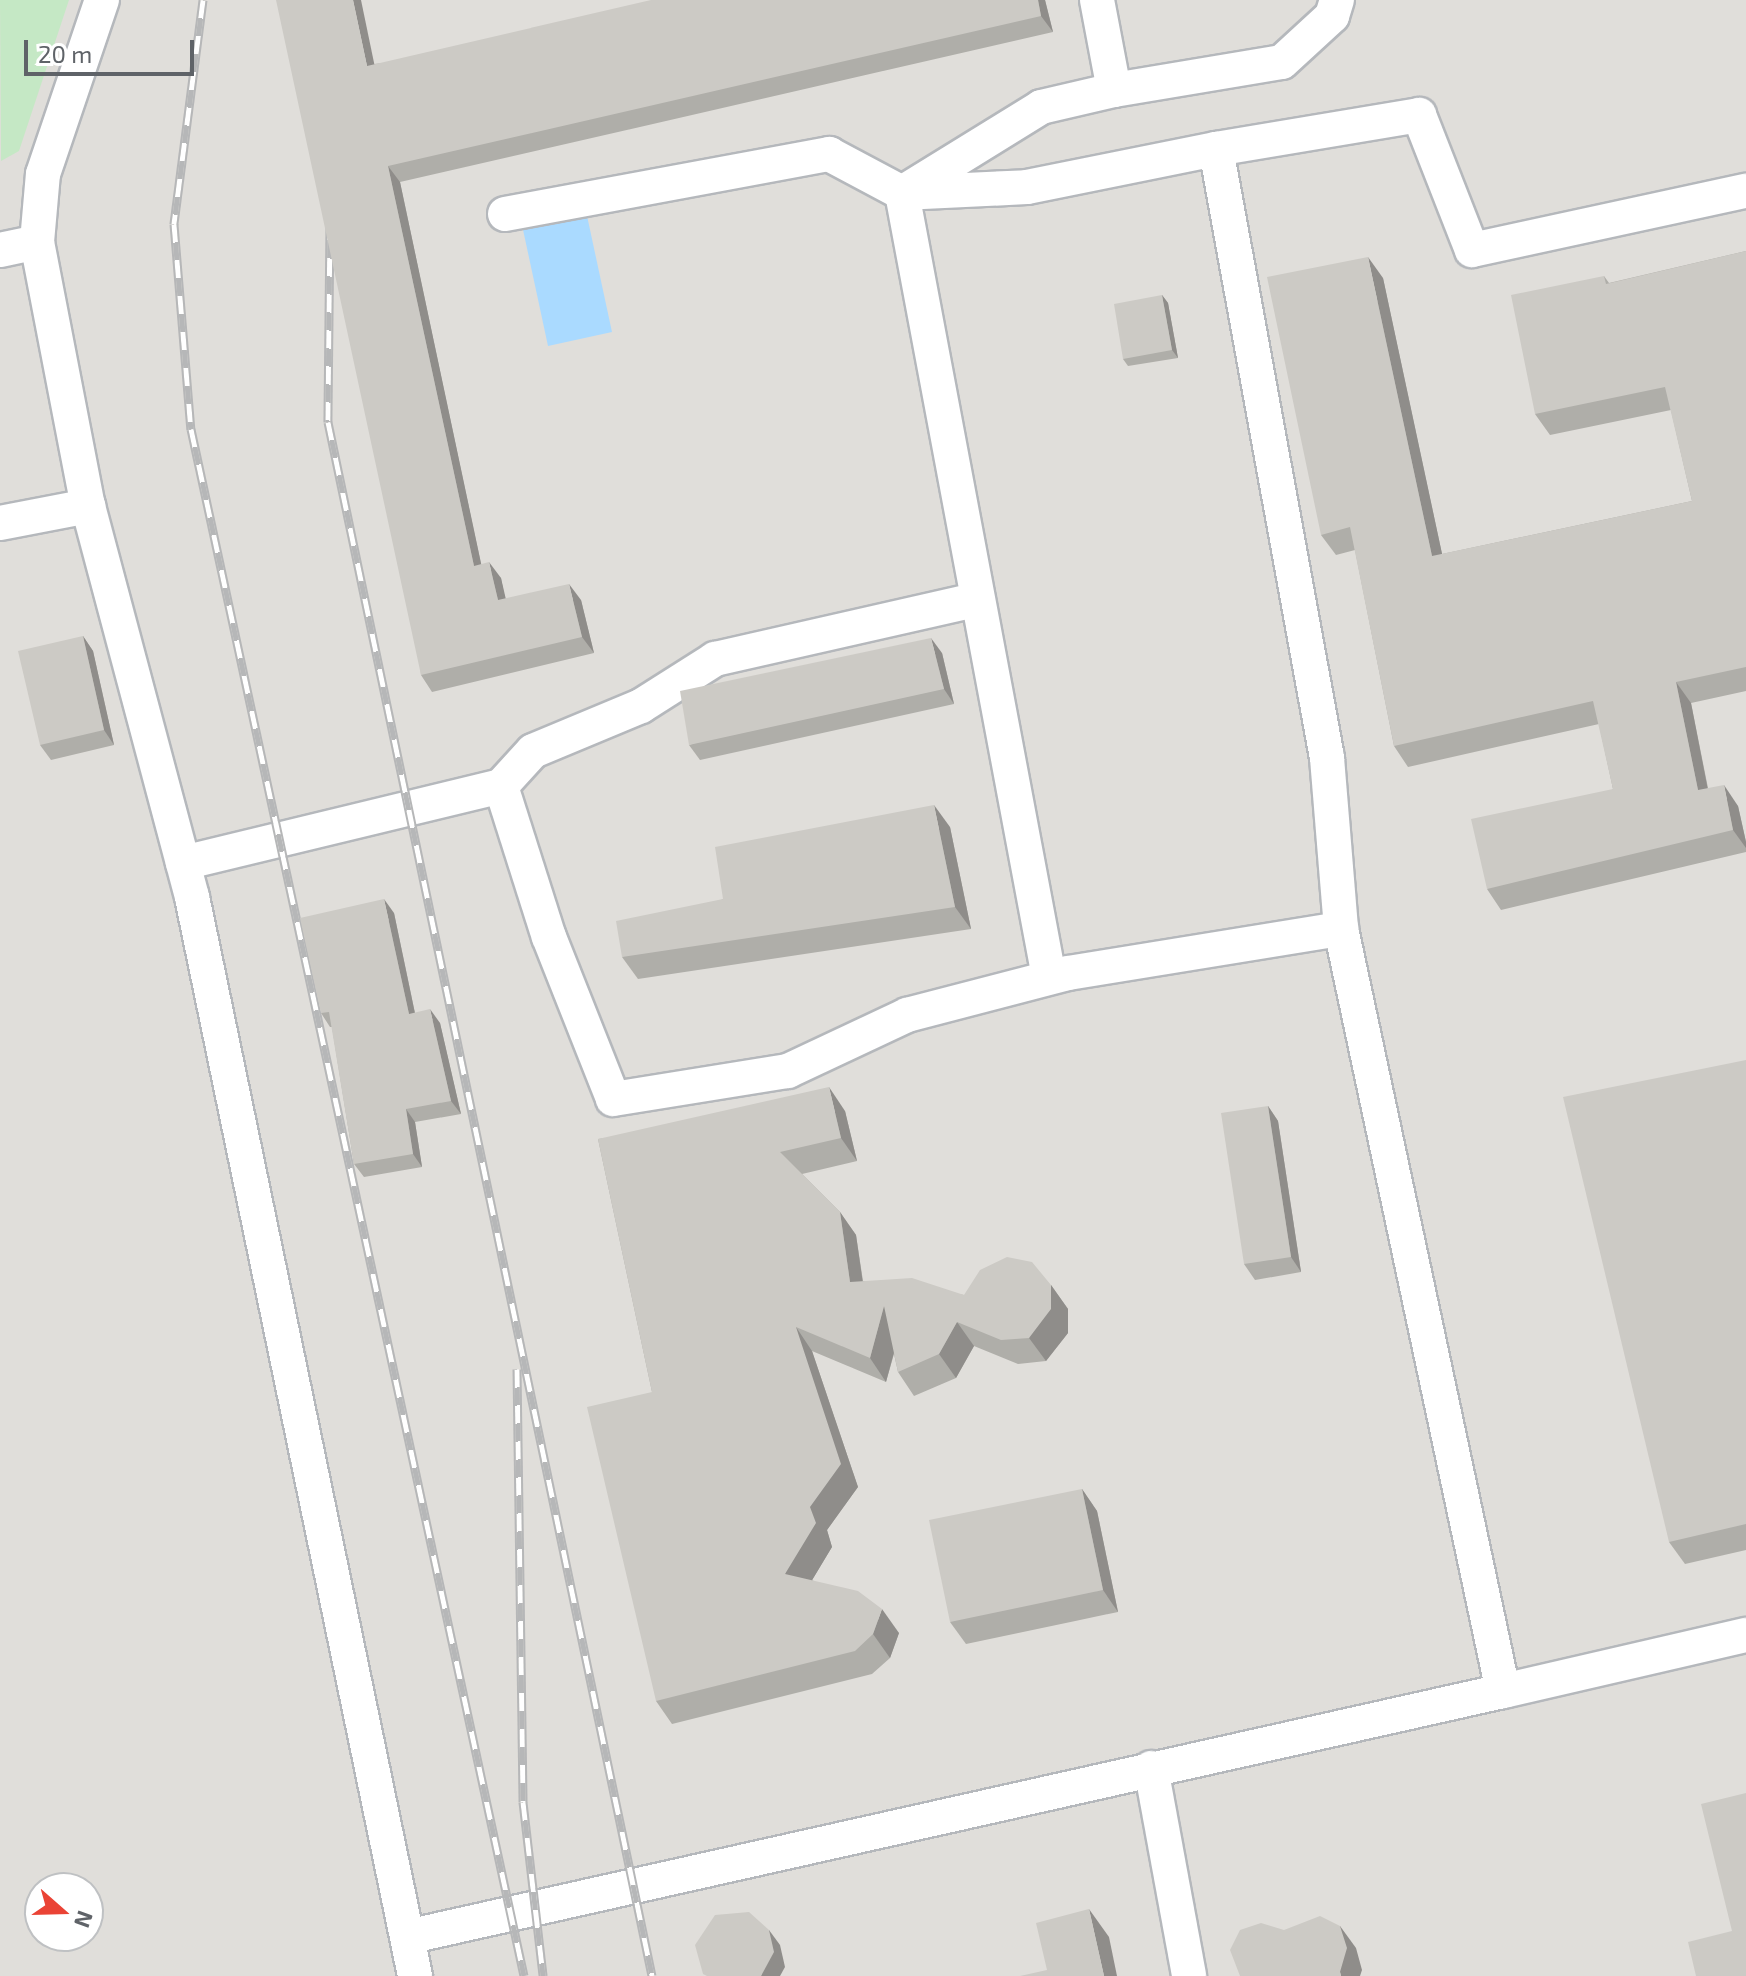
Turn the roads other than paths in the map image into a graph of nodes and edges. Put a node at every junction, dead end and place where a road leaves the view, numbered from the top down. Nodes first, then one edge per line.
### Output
1 (102, 0) edge
2 (1097, 0) edge
3 (1337, 0) edge
4 (1114, 90) junction
5 (1216, 149) junction
6 (1746, 191) edge
7 (902, 193) junction
8 (505, 214) dead end
9 (37, 242) junction
10 (0, 250) edge
11 (88, 506) junction
12 (0, 523) edge
13 (974, 600) junction
14 (501, 786) junction
15 (183, 863) junction
16 (1341, 929) junction
17 (1049, 977) junction
18 (1746, 1635) edge
19 (1503, 1691) junction
20 (1151, 1768) junction
21 (407, 1937) junction
22 (415, 1976) edge
23 (1189, 1976) edge

1 - 9 lane
2 - 4 lane
3 - 4 lane
4 - 7 lane
5 - 6 lane
5 - 7 lane
5 - 16 lane
7 - 8 lane
7 - 13 lane
9 - 10 lane
9 - 11 lane
11 - 12 lane
11 - 15 lane
13 - 14 lane
13 - 17 lane
14 - 15 lane
14 - 17 lane
15 - 21 lane
16 - 17 lane
16 - 19 lane
18 - 19 lane
19 - 20 lane
20 - 21 lane
20 - 23 lane
21 - 22 lane

